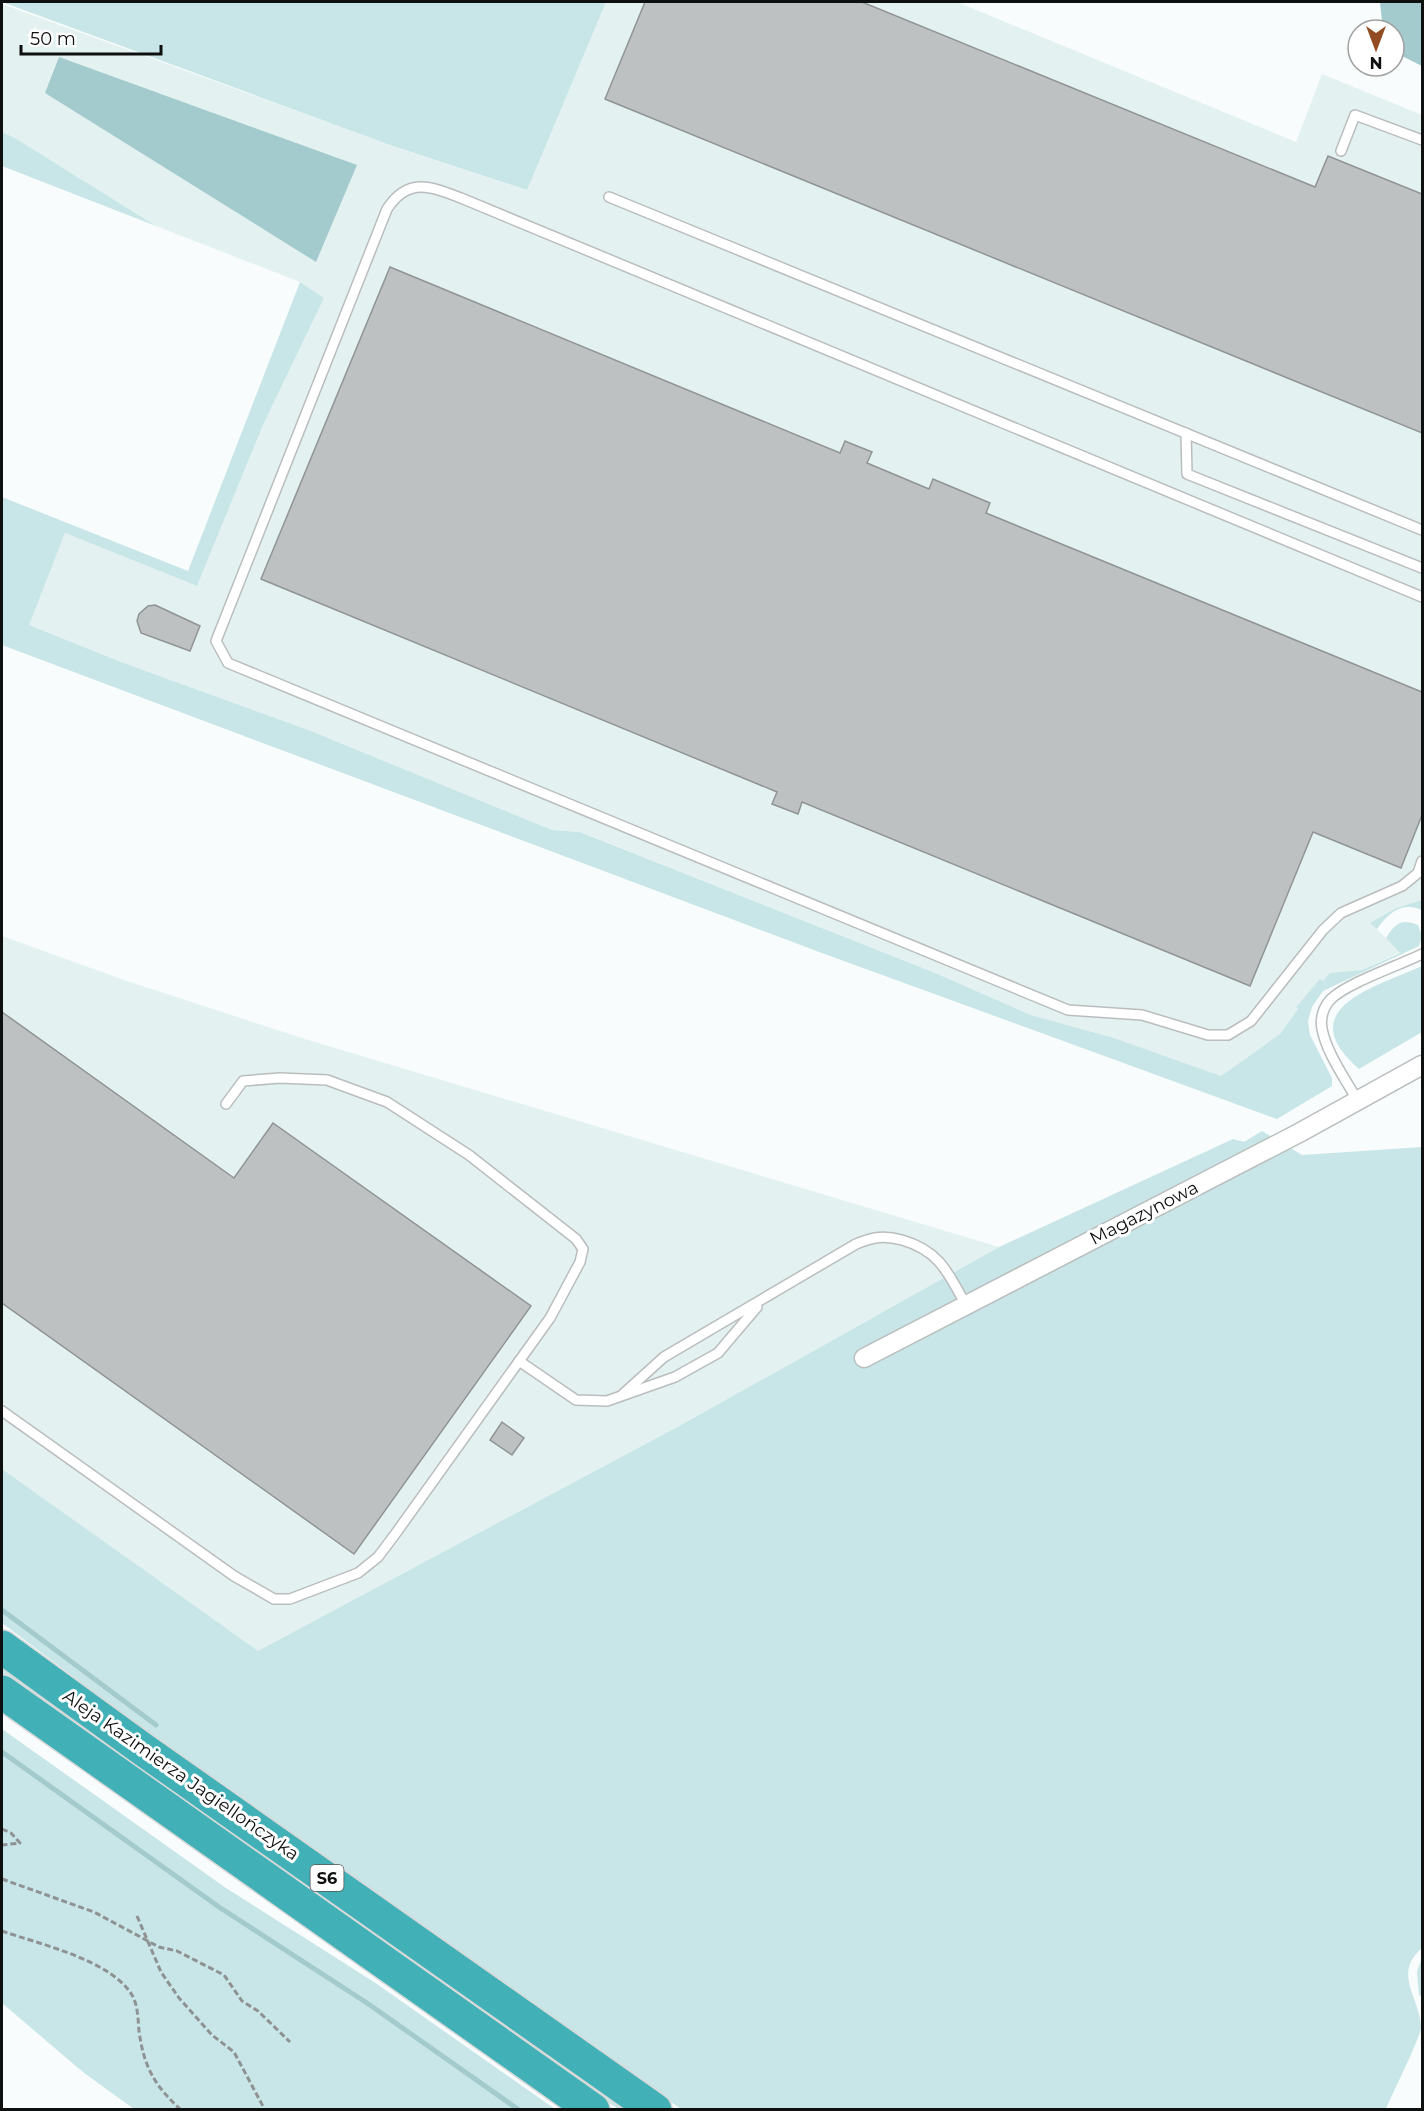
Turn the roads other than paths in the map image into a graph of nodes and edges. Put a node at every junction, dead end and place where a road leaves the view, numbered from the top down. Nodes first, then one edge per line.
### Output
1 (1422, 140) edge
2 (1341, 151) dead end
3 (609, 196) dead end
4 (1186, 433) junction
5 (1422, 530) edge
6 (1422, 568) edge
7 (1422, 597) edge
8 (1422, 861) edge
9 (1422, 954) edge
10 (1422, 1065) edge
11 (1357, 1100) junction
12 (226, 1104) dead end
13 (762, 1301) junction
14 (966, 1305) junction
15 (864, 1358) dead end
16 (519, 1361) junction
17 (623, 1394) junction
18 (2, 1411) edge
19 (2, 1647) edge
20 (2, 1692) edge
21 (592, 2109) edge
22 (655, 2109) edge

1 - 2 lane
3 - 4 lane
4 - 5 lane
4 - 6 lane
7 - 8 lane
9 - 11 lane
10 - 11 street, Magazynowa
11 - 14 street, Magazynowa
12 - 16 lane
13 - 14 lane
13 - 17 lane
13 - 17 lane
14 - 15 street, Magazynowa
16 - 17 lane
16 - 18 lane
19 - 22 highway, Aleja Kazimierza Jagiellończyka / S6
20 - 21 highway, Aleja Kazimierza Jagiellończyka / S6

